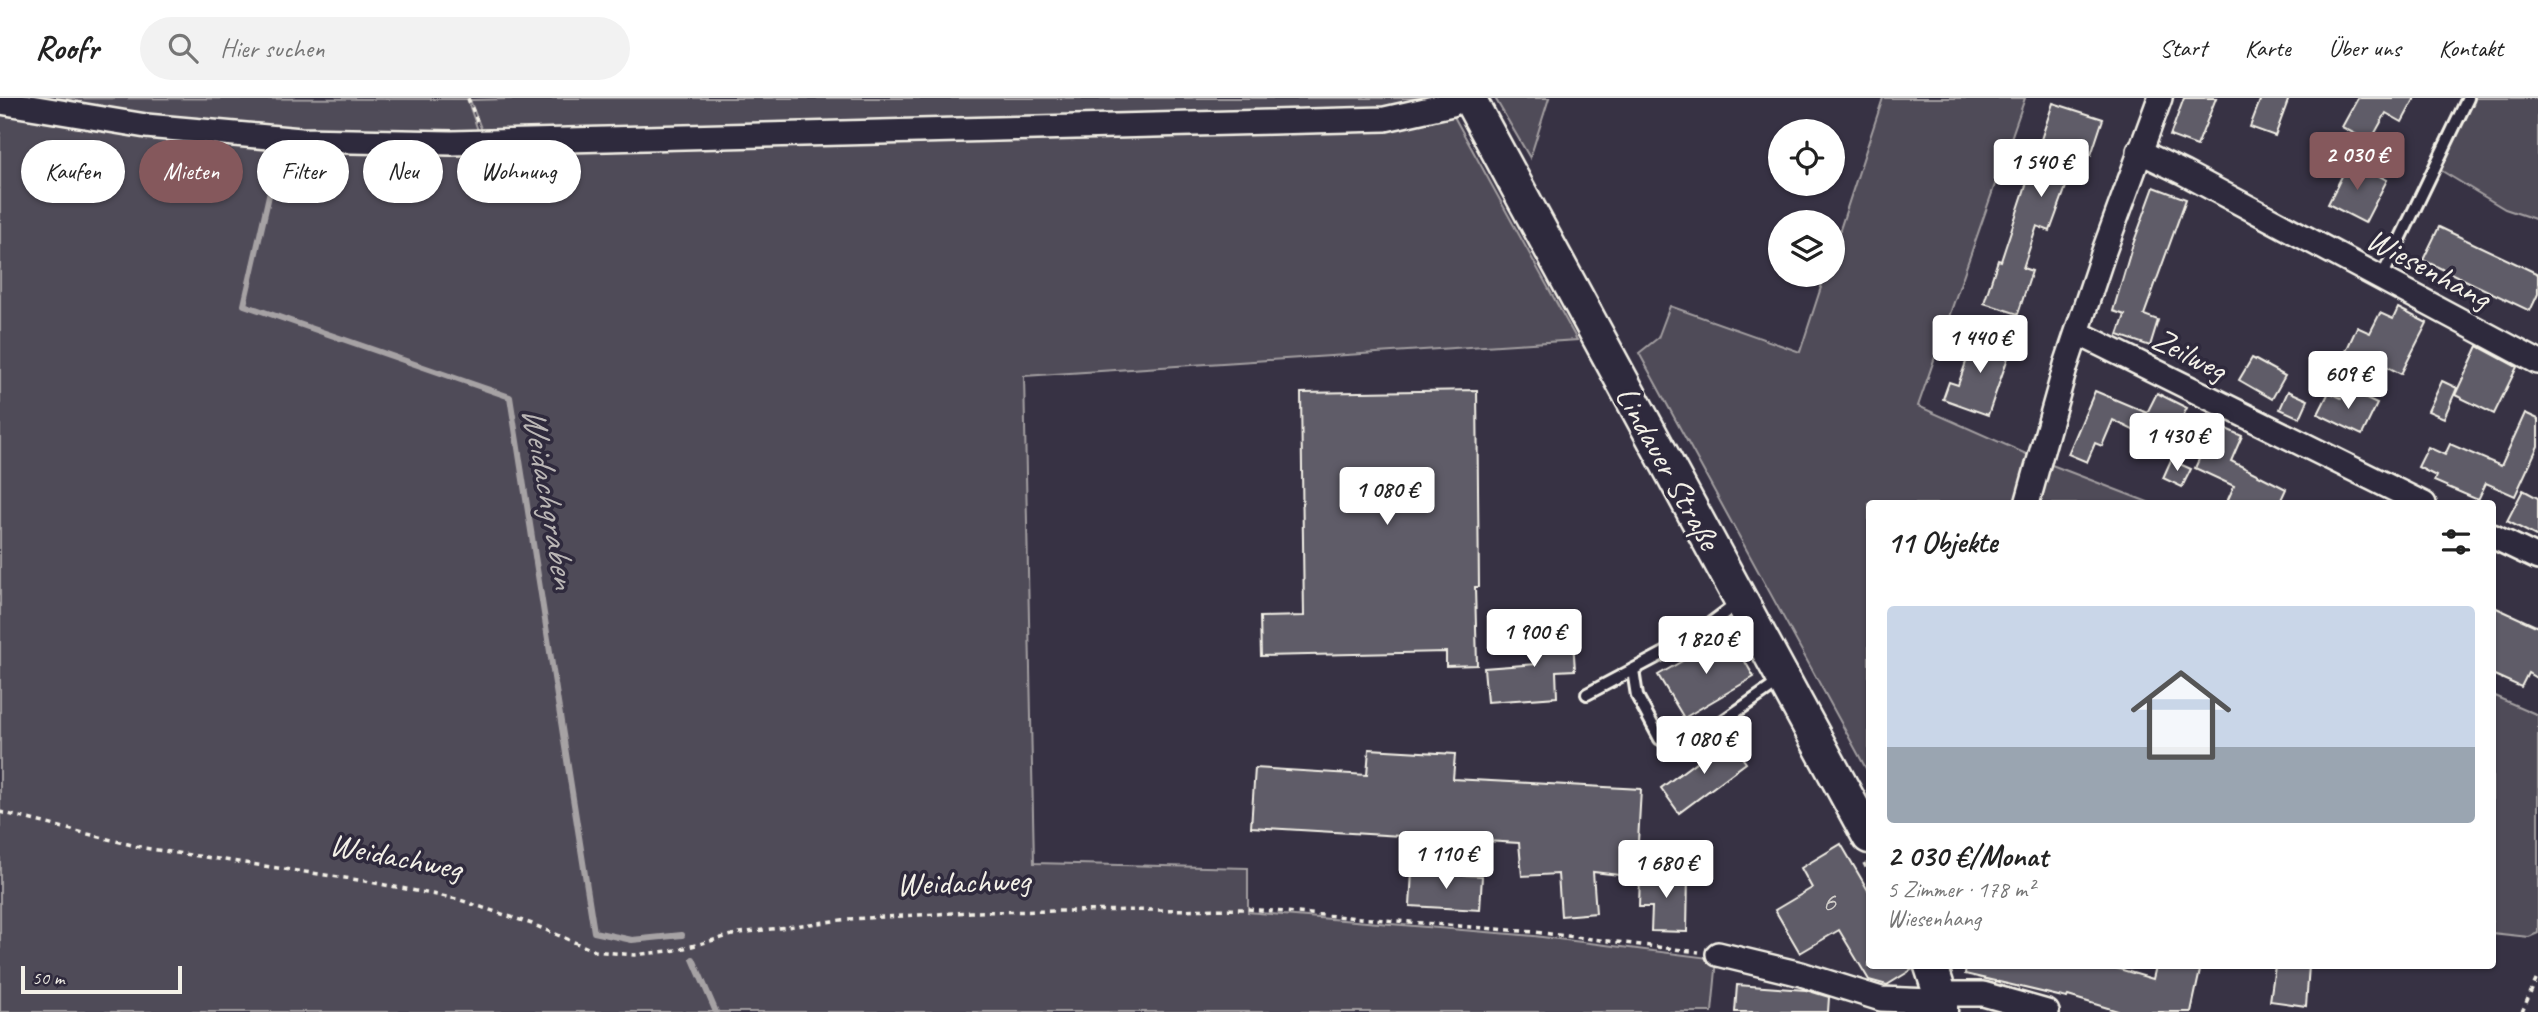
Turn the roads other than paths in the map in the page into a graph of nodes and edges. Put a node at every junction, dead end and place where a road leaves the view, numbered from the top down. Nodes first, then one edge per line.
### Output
1 (1463, 98) edge
2 (1469, 98) edge
3 (2160, 98) edge
4 (2468, 98) edge
5 (0, 102) edge
6 (2139, 151) junction
7 (2381, 279) junction
8 (2078, 333) junction
9 (2538, 362) edge
10 (2028, 500) edge
11 (2416, 500) edge
12 (2496, 538) edge
13 (2538, 558) edge
14 (1742, 601) junction
15 (1633, 670) junction
16 (1784, 679) junction
17 (1587, 694) dead end
18 (1865, 817) edge
19 (1718, 954) road end
20 (1932, 969) edge
21 (1941, 1005) edge
22 (2047, 1012) edge

1 - 5 street
2 - 14 main road, Lindauer Straße
3 - 6 street
4 - 7 lane
6 - 7 street, Wiesenhang
6 - 8 street
7 - 9 street, Wiesenhang
8 - 10 street
8 - 11 street, Zeilweg
12 - 13 street
14 - 15 lane
14 - 16 main road, Lindauer Straße
15 - 16 lane
15 - 17 lane
16 - 18 main road, Lindauer Straße
19 - 21 street
20 - 21 main road
21 - 22 street

